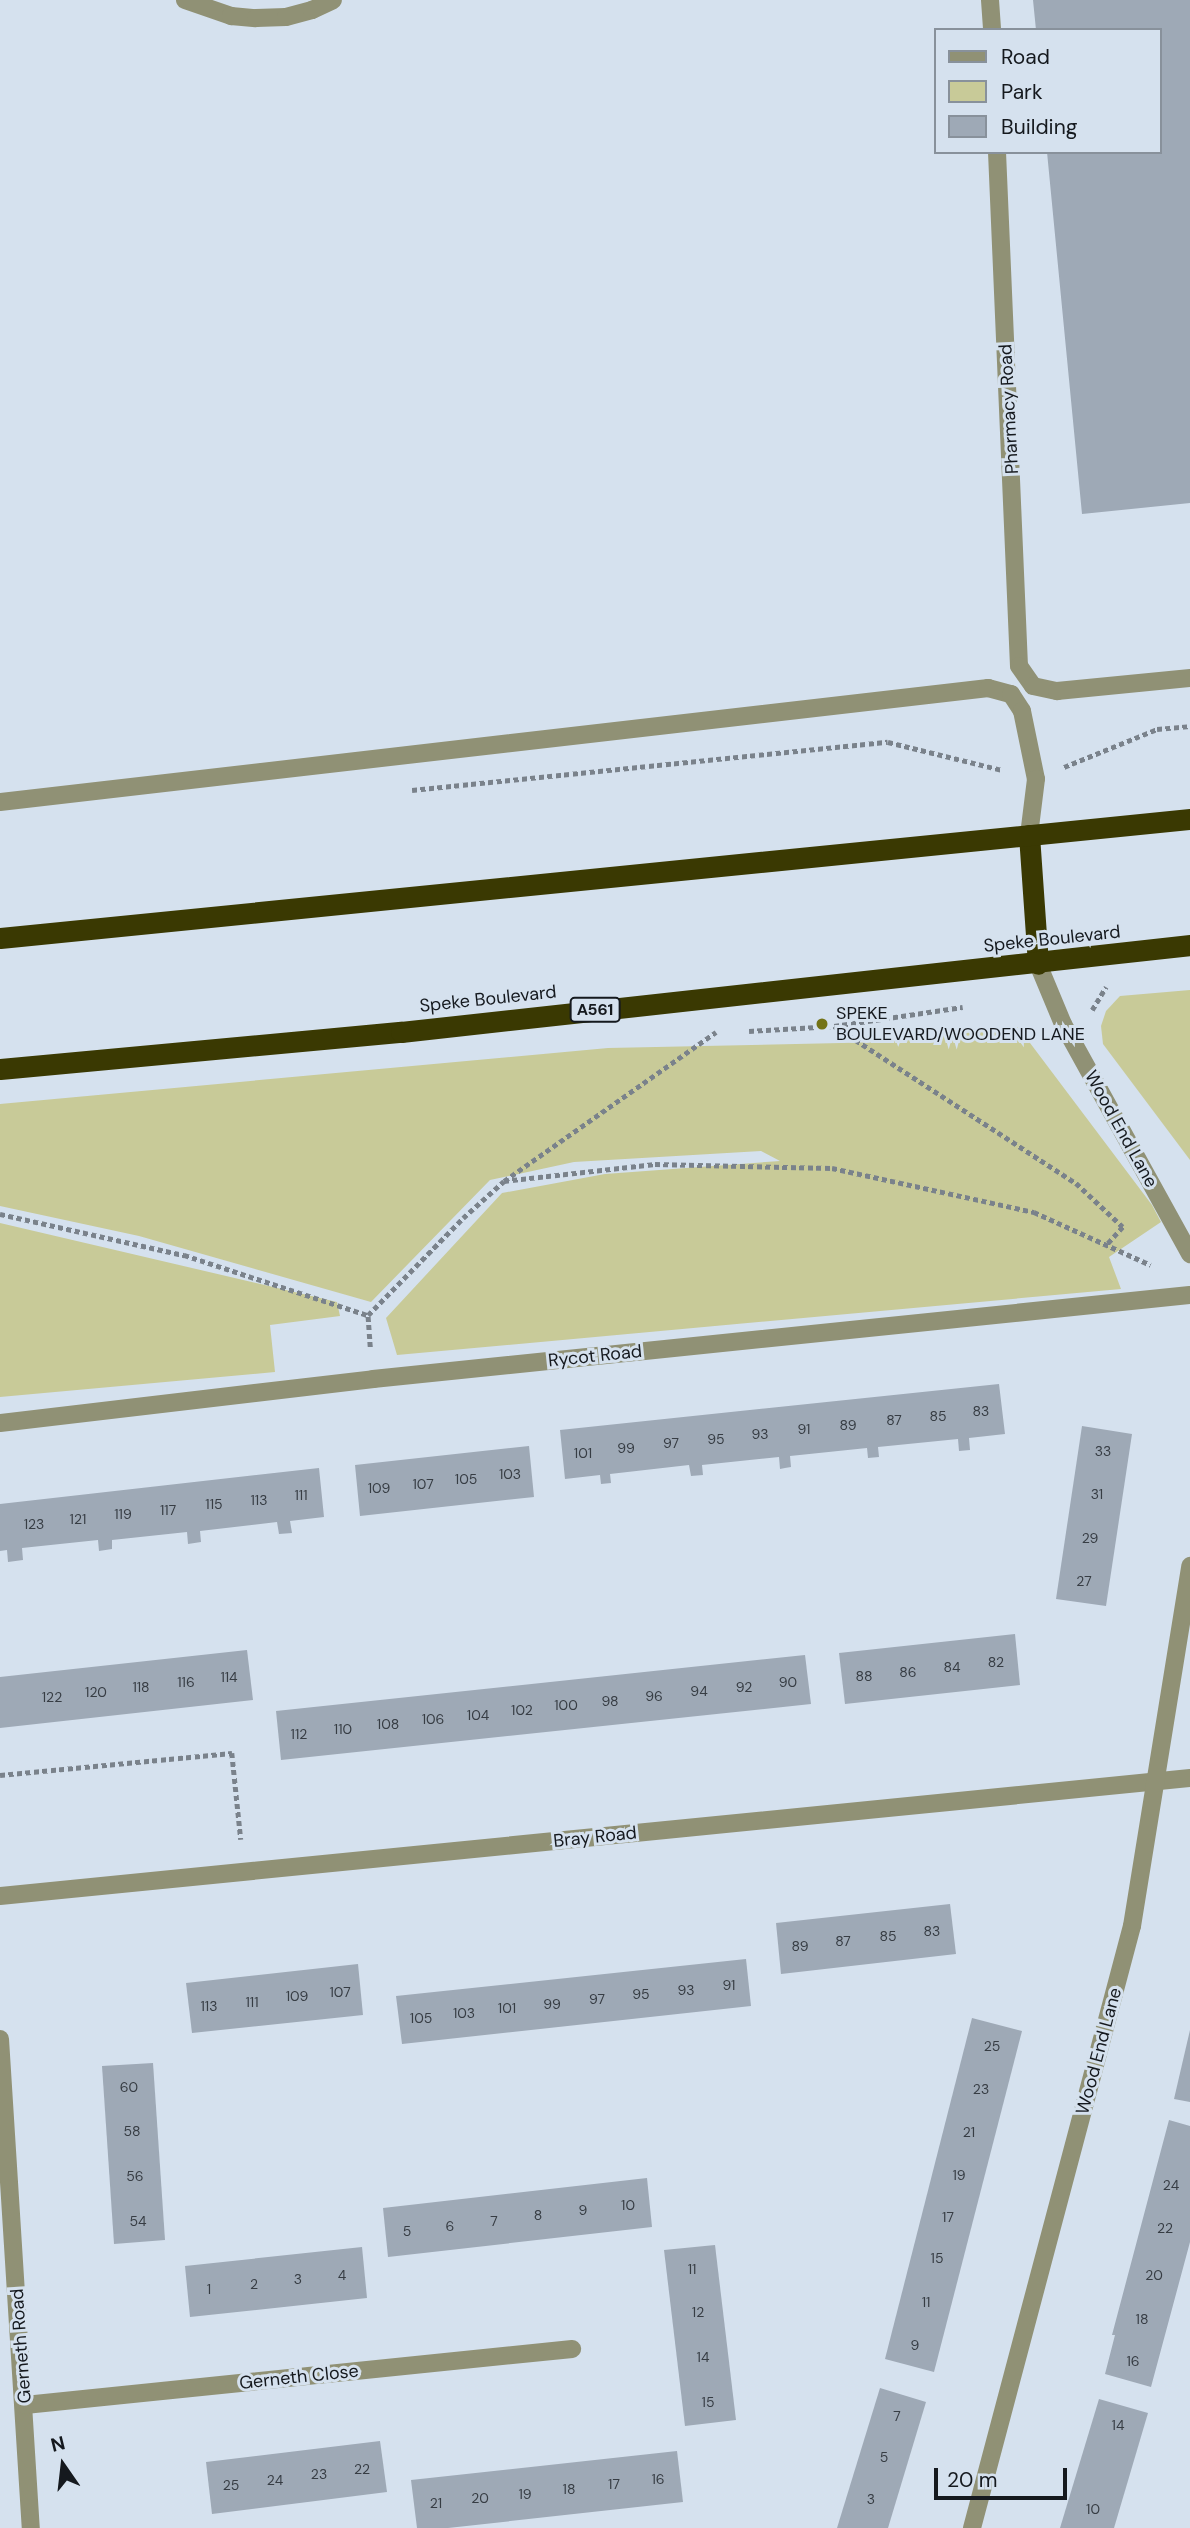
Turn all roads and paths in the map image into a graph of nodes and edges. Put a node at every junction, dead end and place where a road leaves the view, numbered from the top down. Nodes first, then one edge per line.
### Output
1 (185, 0) edge
2 (333, 0) edge
3 (990, 0) edge
4 (992, 28) edge
5 (997, 154) edge
6 (1190, 678) edge
7 (1190, 726) edge
8 (1036, 779) junction
9 (402, 791) dead end
10 (0, 802) edge
11 (1190, 820) edge
12 (1029, 835) junction
13 (0, 938) edge
14 (1190, 945) edge
15 (1038, 964) junction
16 (834, 1026) dead end
17 (718, 1031) dead end
18 (0, 1069) edge
19 (504, 1181) junction
20 (0, 1214) edge
21 (1107, 1245) junction
22 (1190, 1254) edge
23 (1154, 1267) dead end
24 (1190, 1295) edge
25 (368, 1315) junction
26 (373, 1379) junction
27 (0, 1423) edge
28 (1190, 1566) edge
29 (0, 1775) edge
30 (1190, 1778) edge
31 (1154, 1782) junction
32 (245, 1872) junction
33 (0, 1896) edge
34 (0, 2039) edge
35 (572, 2349) dead end
36 (25, 2405) junction
37 (31, 2528) edge
38 (972, 2528) edge

1 - 2 street
3 - 4 street
5 - 6 street, Pharmacy Road
7 - 8 path
8 - 9 path
8 - 10 street
8 - 12 street
11 - 12 highway
12 - 13 highway
12 - 15 highway
14 - 15 highway, Speke Boulevard / A561
15 - 18 highway, Speke Boulevard / A561
15 - 22 street, Wood End Lane
16 - 21 path
17 - 19 path
19 - 21 path
19 - 25 path
20 - 25 path
21 - 23 path
24 - 26 street, Rycot Road
25 - 26 path
26 - 27 street, Rycot Road
28 - 31 street, Wood End Lane
29 - 32 path
30 - 31 street, Bray Road
31 - 32 street, Bray Road
31 - 38 street, Wood End Lane
32 - 33 street, Bray Road
34 - 36 street, Gerneth Road
35 - 36 street, Gerneth Close
36 - 37 street, Gerneth Road

